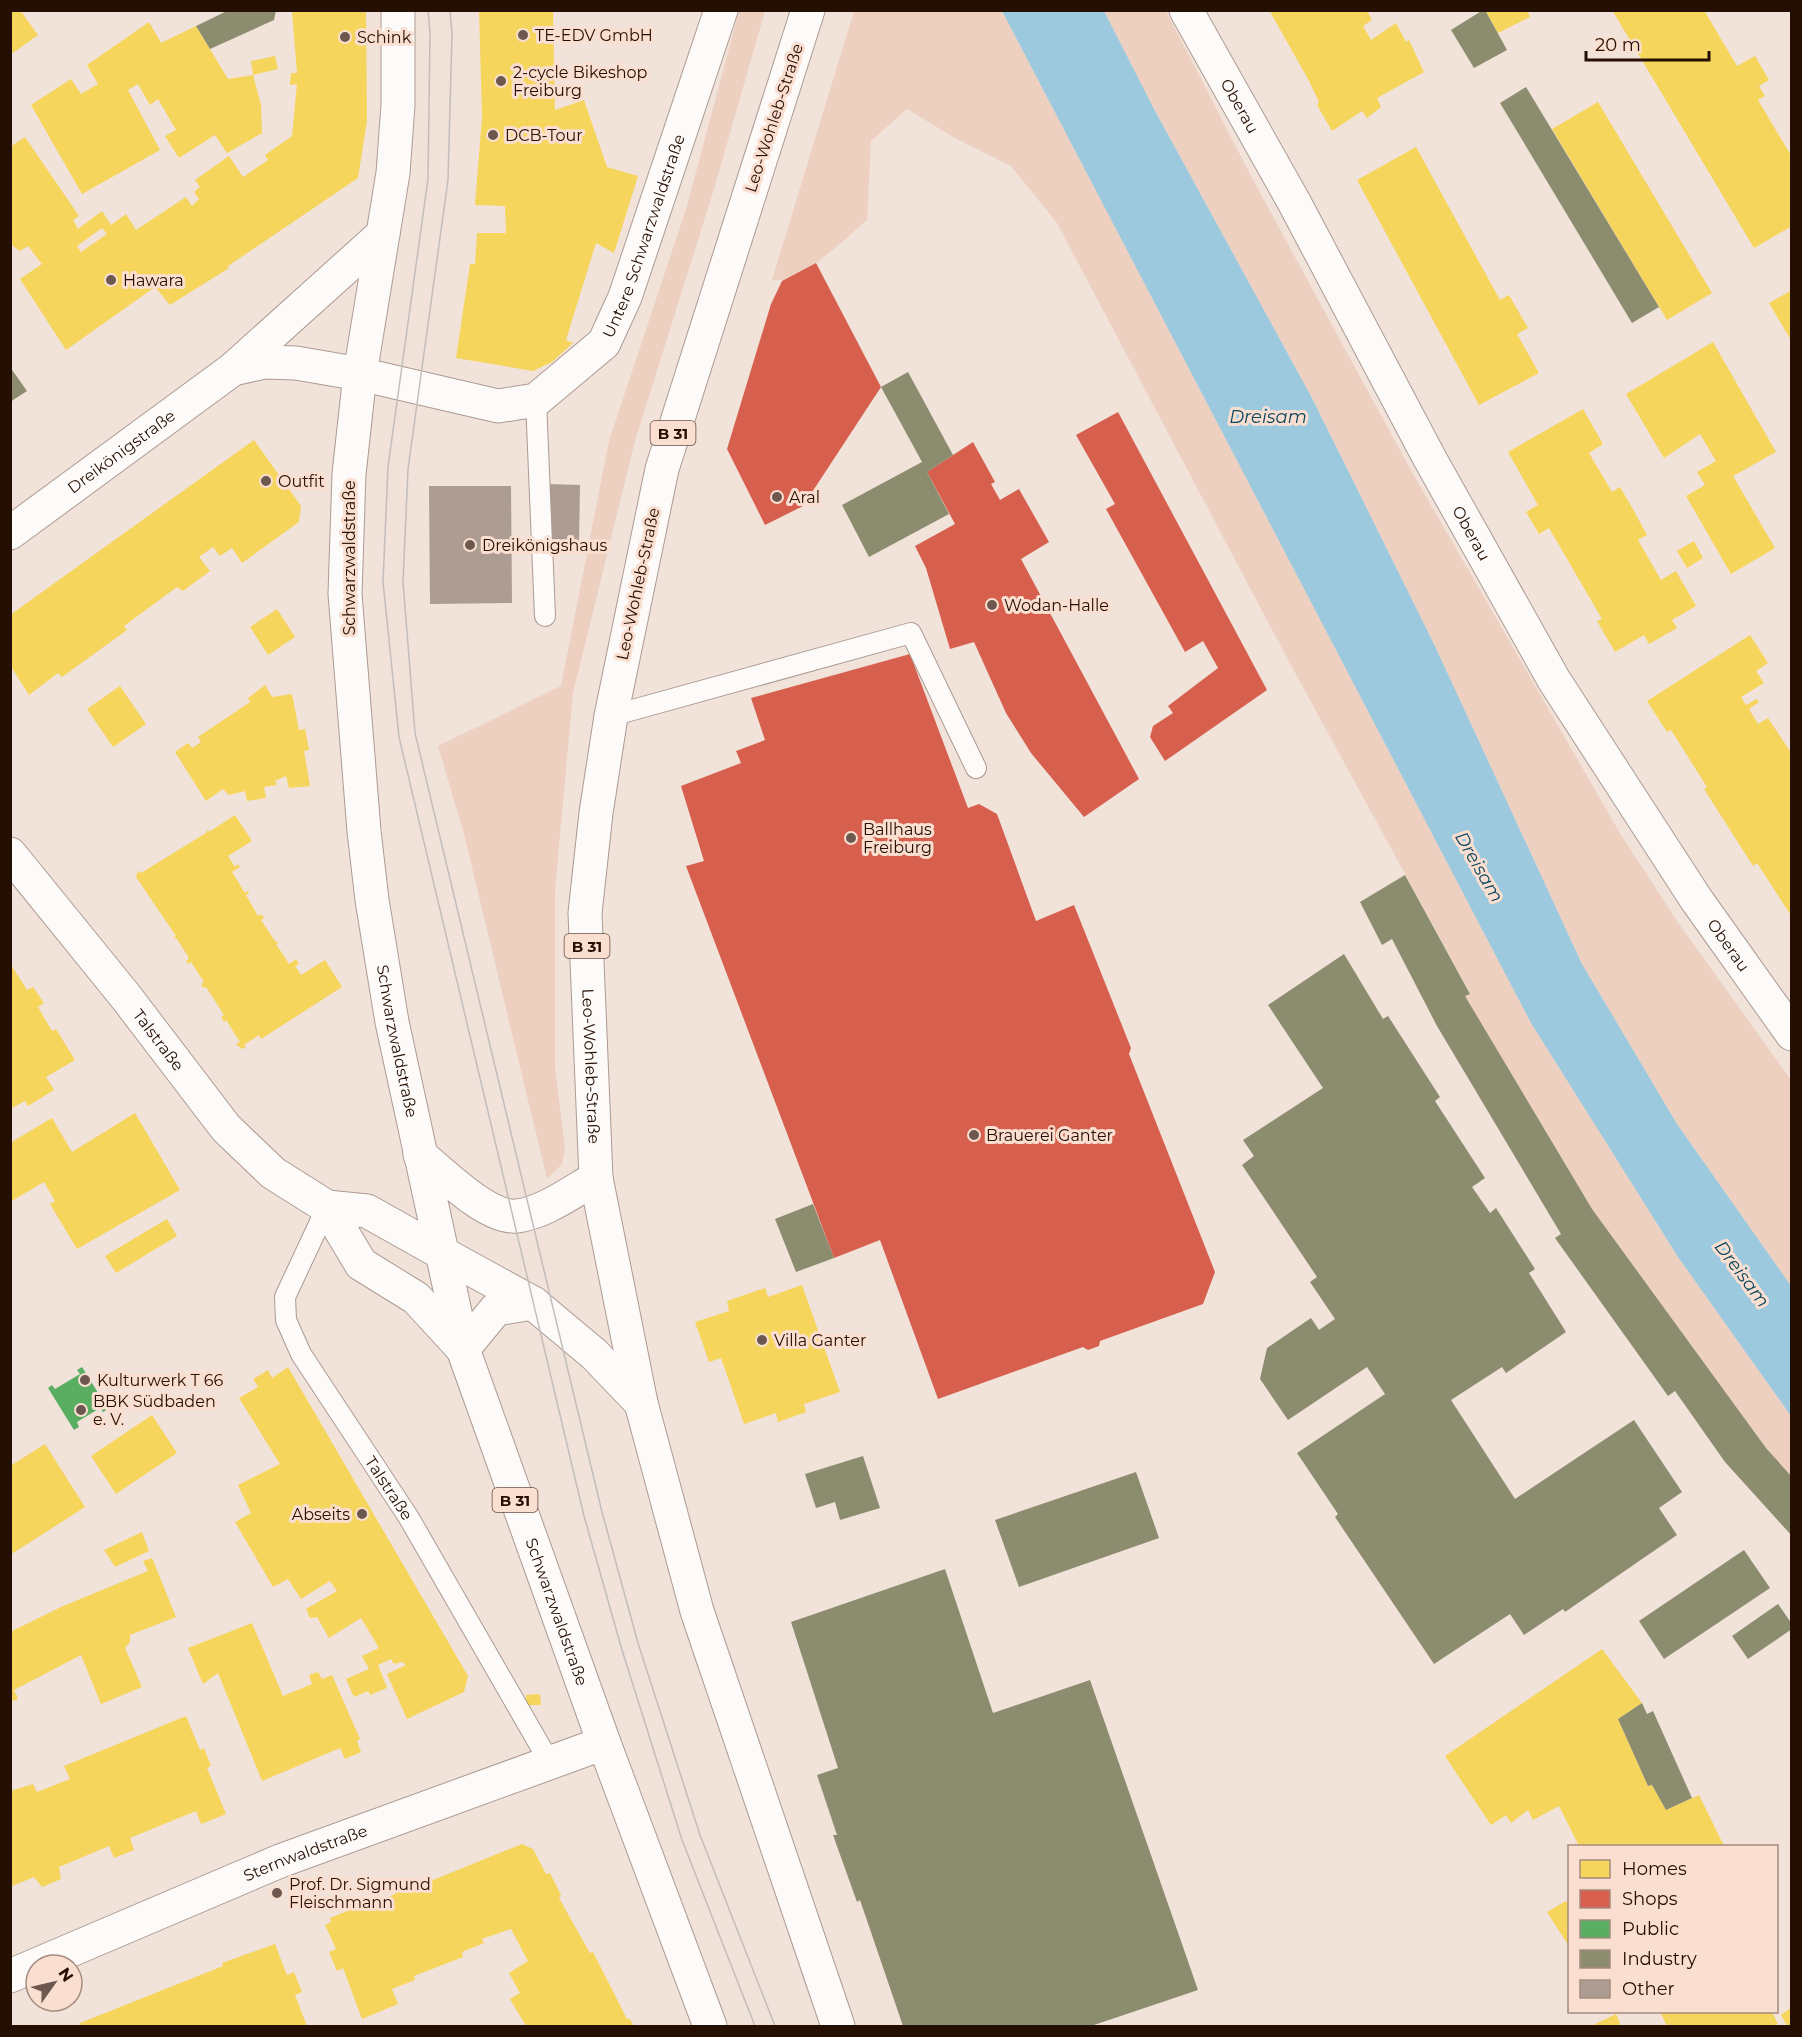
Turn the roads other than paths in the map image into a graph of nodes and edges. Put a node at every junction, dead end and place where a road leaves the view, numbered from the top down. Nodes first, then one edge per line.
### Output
1 (398, 10) edge
2 (721, 10) edge
3 (808, 10) edge
4 (1186, 10) edge
5 (383, 234) junction
6 (232, 369) junction
7 (360, 374) junction
8 (536, 399) junction
9 (10, 533) edge
10 (545, 616) dead end
11 (611, 716) junction
12 (976, 768) dead end
13 (10, 854) edge
14 (1791, 1034) edge
15 (420, 1155) junction
16 (596, 1178) junction
17 (327, 1207) junction
18 (441, 1252) junction
19 (533, 1303) junction
20 (463, 1349) junction
21 (641, 1403) junction
22 (604, 1743) junction
23 (550, 1763) junction
24 (10, 1976) edge
25 (710, 2026) edge
26 (838, 2026) edge

1 - 5 main road, Schwarzwaldstraße / B 31
2 - 8 main road, Untere Schwarzwaldstraße
3 - 11 main road, Leo-Wohleb-Straße / B 31
4 - 14 main road, Oberau
5 - 6 main road, Dreikönigstraße
5 - 7 main road, Schwarzwaldstraße / B 31
6 - 7 main road, Dreikönigstraße
6 - 9 main road, Dreikönigstraße
7 - 8 main road, Untere Schwarzwaldstraße
7 - 15 main road, Schwarzwaldstraße / B 31
8 - 10 lane
11 - 12 lane
11 - 16 main road, Leo-Wohleb-Straße / B 31
13 - 17 main road, Talstraße
15 - 16 main road
15 - 18 main road, Schwarzwaldstraße / B 31
16 - 21 main road, B 31
17 - 18 main road, Talstraße
17 - 20 main road, Talstraße
17 - 23 lane, Talstraße
18 - 19 main road, Talstraße
18 - 20 main road, Schwarzwaldstraße / B 31
19 - 20 main road
19 - 21 main road, Talstraße
20 - 22 main road, Schwarzwaldstraße / B 31
21 - 26 main road, B 31
22 - 23 main road, Sternwaldstraße
22 - 25 main road, Schwarzwaldstraße / B 31
23 - 24 main road, Sternwaldstraße

